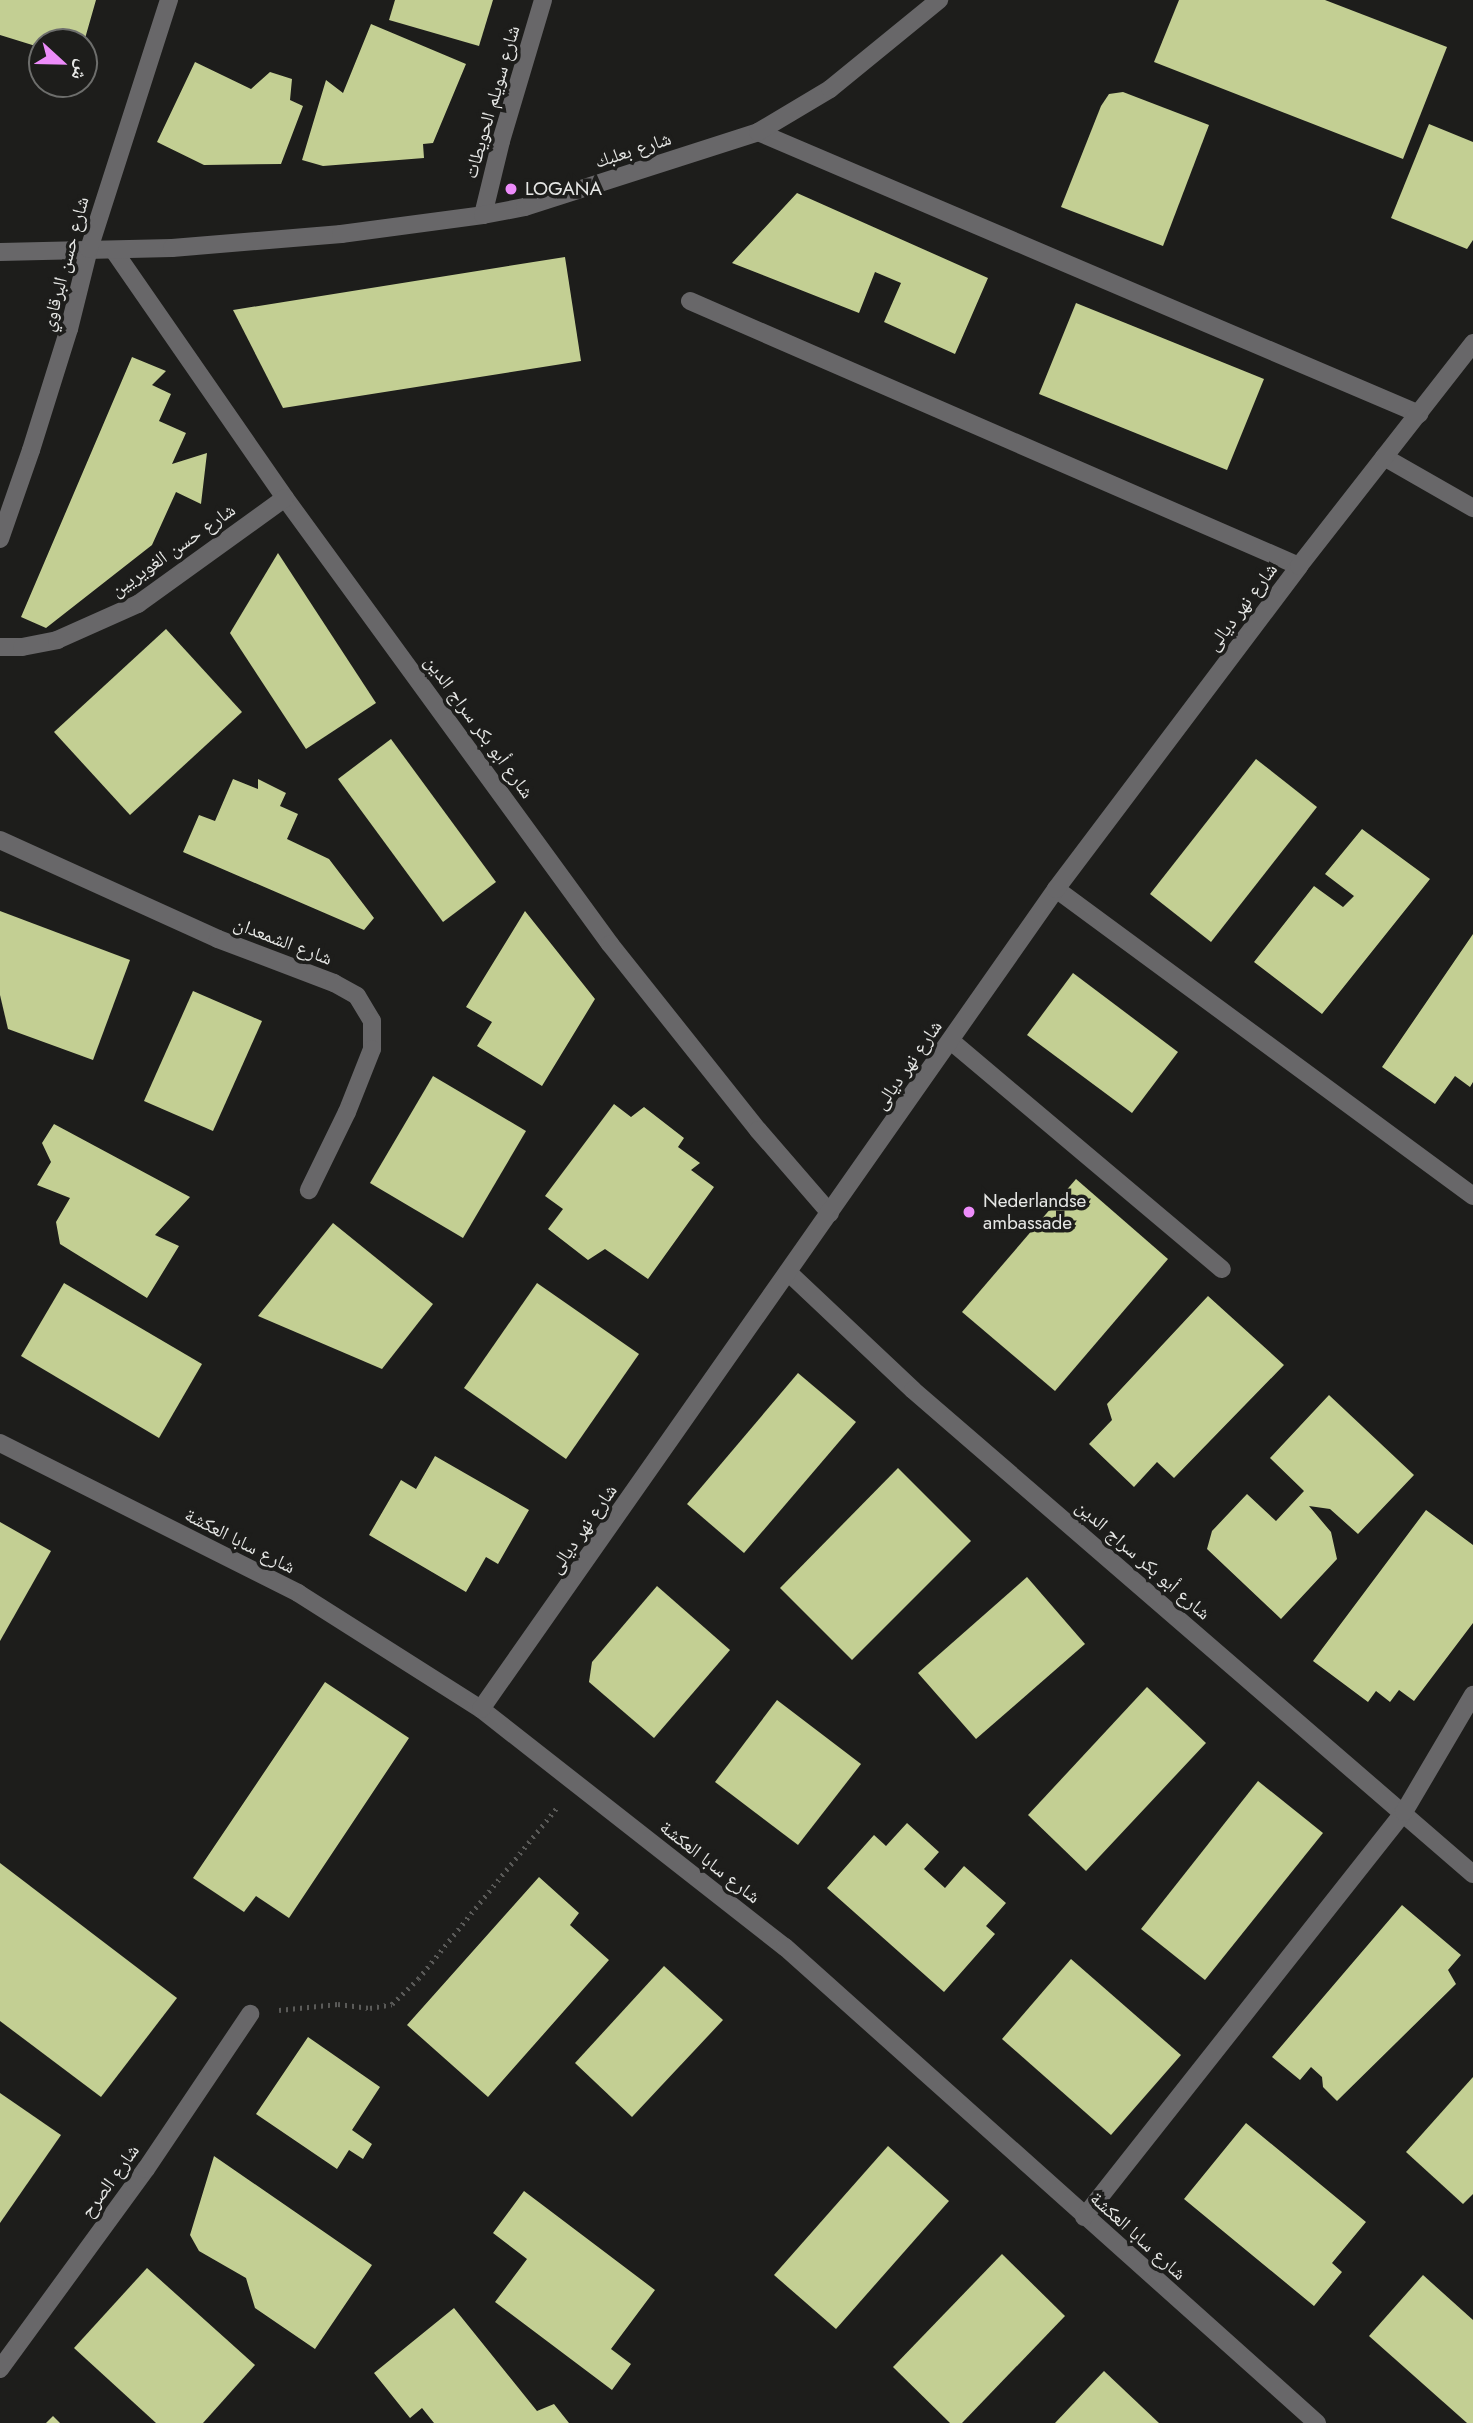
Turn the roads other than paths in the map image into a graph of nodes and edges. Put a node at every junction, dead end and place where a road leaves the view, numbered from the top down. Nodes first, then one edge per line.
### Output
1 (169, 0) edge
2 (543, 0) edge
3 (939, 0) edge
4 (758, 132) junction
5 (484, 215) junction
6 (89, 249) junction
7 (114, 251) junction
8 (0, 252) edge
9 (690, 301) dead end
10 (1473, 343) edge
11 (1419, 414) junction
12 (1384, 457) junction
13 (285, 498) junction
14 (1473, 508) edge
15 (0, 539) edge
16 (1299, 566) junction
17 (0, 647) edge
18 (0, 840) edge
19 (1056, 889) junction
20 (951, 1041) junction
21 (309, 1190) dead end
22 (1473, 1196) edge
23 (830, 1213) junction
24 (1222, 1269) dead end
25 (789, 1273) junction
26 (0, 1444) edge
27 (1473, 1695) edge
28 (481, 1709) junction
29 (1404, 1812) junction
30 (1473, 1874) edge
31 (250, 2014) road end
32 (1084, 2217) junction
33 (0, 2369) edge
34 (1317, 2423) edge

1 - 6 street, شارع حسن البرقاوي
2 - 5 street, شارع سويلم الحويطات
3 - 4 street, شارع بعلبك
4 - 5 street, شارع بعلبك
4 - 11 street
5 - 7 street, شارع بعلبك
6 - 7 street, شارع بعلبك
6 - 8 street, شارع بعلبك
6 - 15 street, شارع حسن البرقاوي
7 - 13 street, شارع أبو بكر سراج الدين
9 - 16 street
10 - 11 street, شارع نهر ديالى
11 - 12 street, شارع نهر ديالى
12 - 14 street
12 - 16 street, شارع نهر ديالى
13 - 17 street, شارع حسن الغويريين
13 - 23 street, شارع أبو بكر سراج الدين
16 - 19 street, شارع نهر ديالى
18 - 21 street, شارع الشمعدان
19 - 20 street, شارع نهر ديالى
19 - 22 street
20 - 23 street, شارع نهر ديالى
20 - 24 street
23 - 25 street, شارع نهر ديالى
25 - 28 street, شارع نهر ديالى
25 - 29 street, شارع أبو بكر سراج الدين
26 - 28 street, شارع سابا العكشة
27 - 29 street
28 - 32 street, شارع سابا العكشة
29 - 30 street, شارع أبو بكر سراج الدين
29 - 32 street
31 - 33 street, شارع الصرح
32 - 34 street, شارع سابا العكشة

